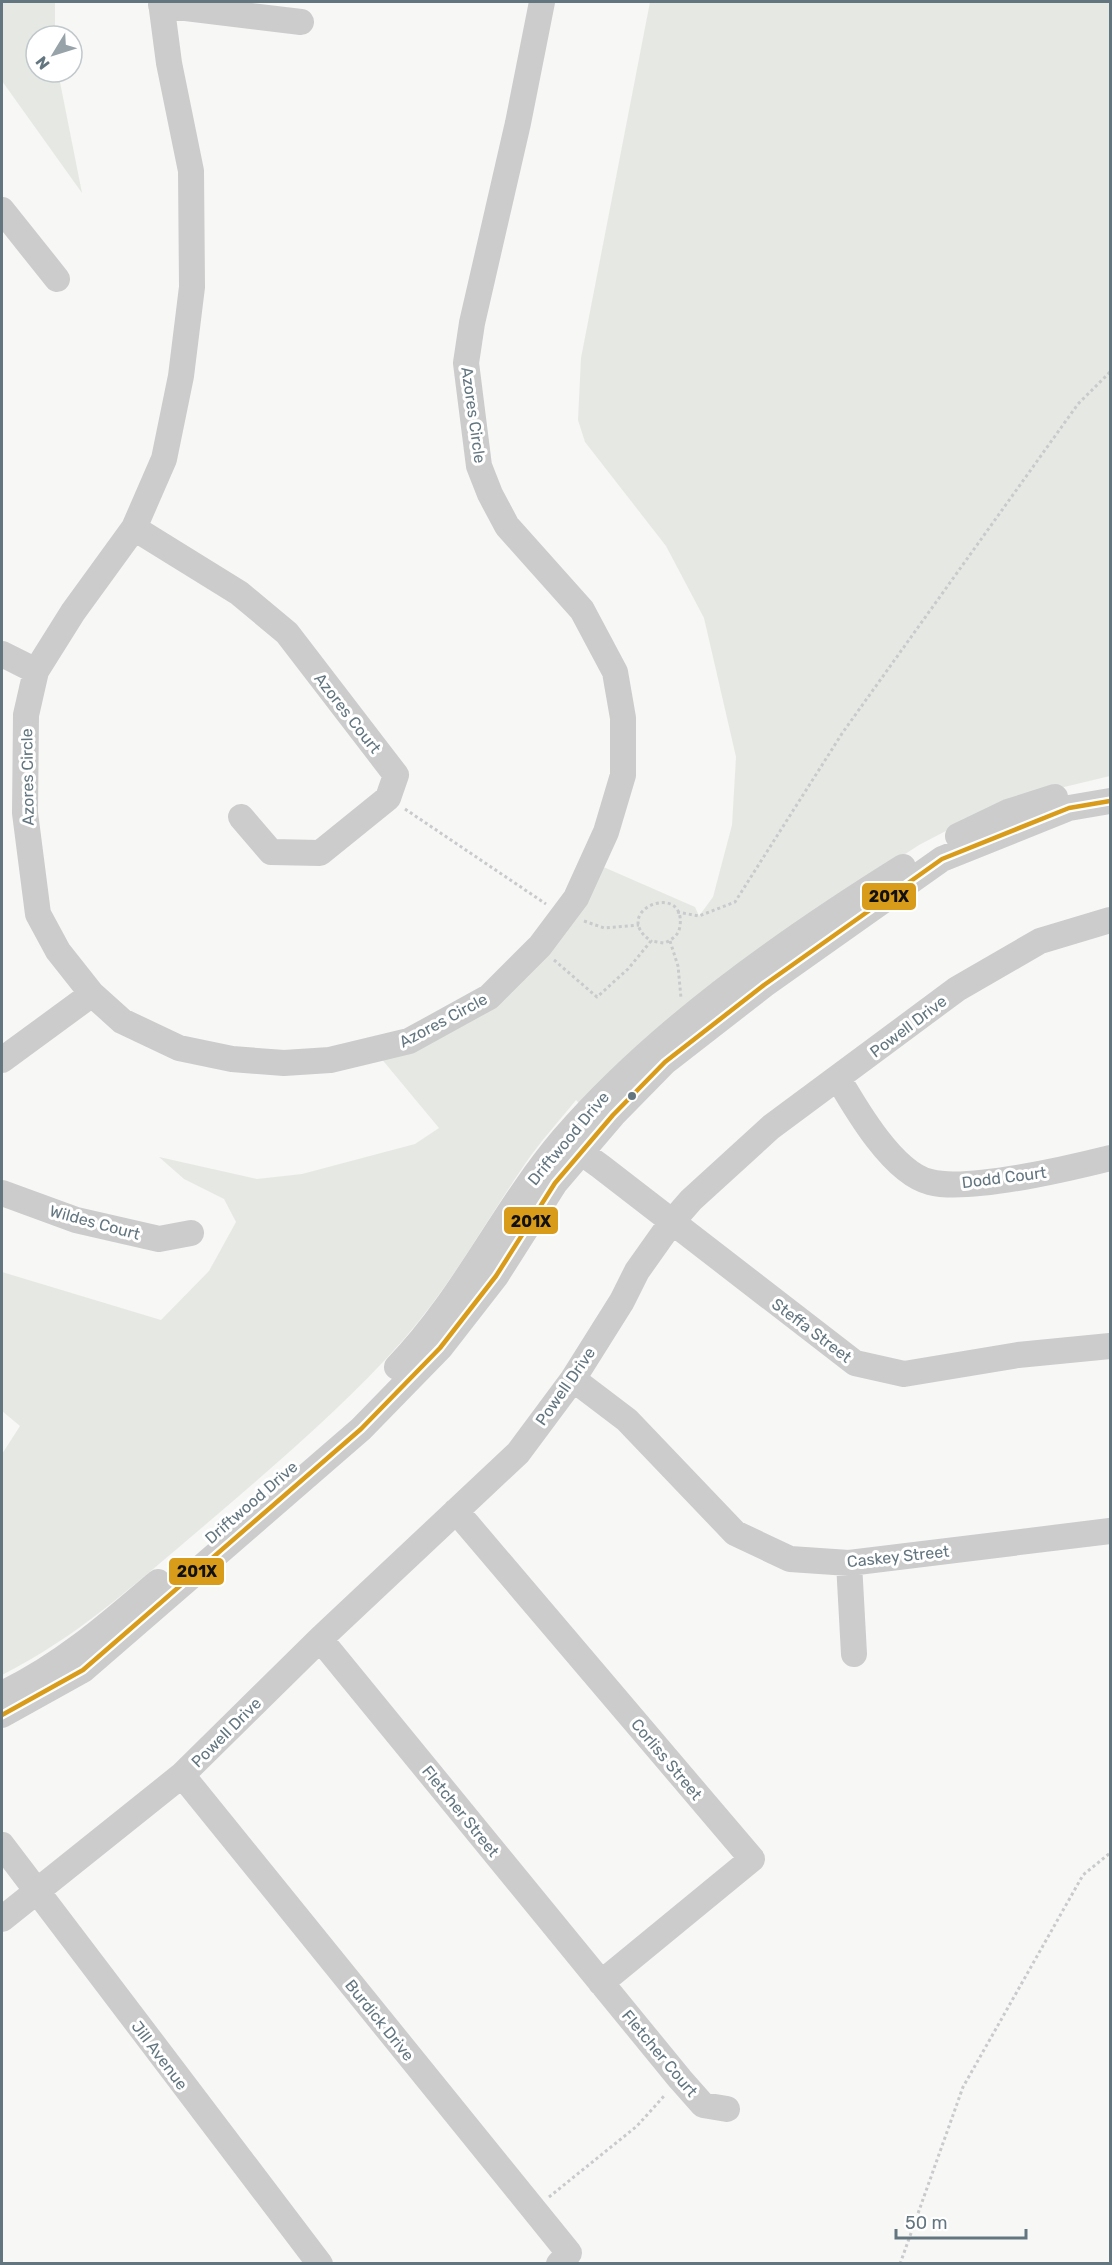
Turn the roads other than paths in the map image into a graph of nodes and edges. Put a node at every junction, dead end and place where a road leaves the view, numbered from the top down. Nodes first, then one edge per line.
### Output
1 (542, 2) edge
2 (161, 3) edge
3 (301, 22) dead end
4 (2, 210) edge
5 (57, 279) dead end
6 (134, 528) junction
7 (2, 654) edge
8 (36, 671) junction
9 (1110, 785) edge
10 (1110, 801) edge
11 (241, 817) dead end
12 (1110, 920) edge
13 (92, 994) junction
14 (2, 1060) edge
15 (838, 1078) junction
16 (573, 1146) junction
17 (1110, 1158) edge
18 (2, 1192) edge
19 (671, 1222) junction
20 (191, 1233) dead end
21 (1110, 1346) edge
22 (573, 1379) junction
23 (456, 1511) junction
24 (1110, 1531) edge
25 (849, 1563) junction
26 (320, 1639) junction
27 (854, 1654) dead end
28 (2, 1694) edge
29 (2, 1715) edge
30 (182, 1775) junction
31 (2, 1845) edge
32 (36, 1893) junction
33 (2, 1919) edge
34 (601, 1983) junction
35 (727, 2109) dead end
36 (320, 2264) edge
37 (559, 2264) edge

1 - 13 street, Azores Circle
2 - 3 street
2 - 6 street, Azores Circle
4 - 5 street
6 - 8 street, Azores Circle
6 - 11 street, Azores Court
7 - 8 street
8 - 13 street, Azores Circle
9 - 16 street, Driftwood Drive
10 - 16 street, Driftwood Drive
12 - 15 street, Powell Drive
13 - 14 street
15 - 17 street, Dodd Court
15 - 19 street, Powell Drive
16 - 19 street, Steffa Street
16 - 28 street, Driftwood Drive
16 - 29 street, Driftwood Drive
18 - 20 street, Wildes Court
19 - 21 street, Steffa Street
19 - 22 street, Powell Drive
22 - 23 street, Powell Drive
22 - 25 street, Caskey Street
23 - 26 street, Powell Drive
23 - 34 street, Corliss Street
24 - 25 street, Caskey Street
25 - 27 street
26 - 30 street, Powell Drive
26 - 34 street, Fletcher Street
30 - 32 street, Powell Drive
30 - 37 street, Burdick Drive
31 - 32 street, Jill Avenue
32 - 33 street, Powell Drive
32 - 36 street, Jill Avenue
34 - 35 street, Fletcher Court

